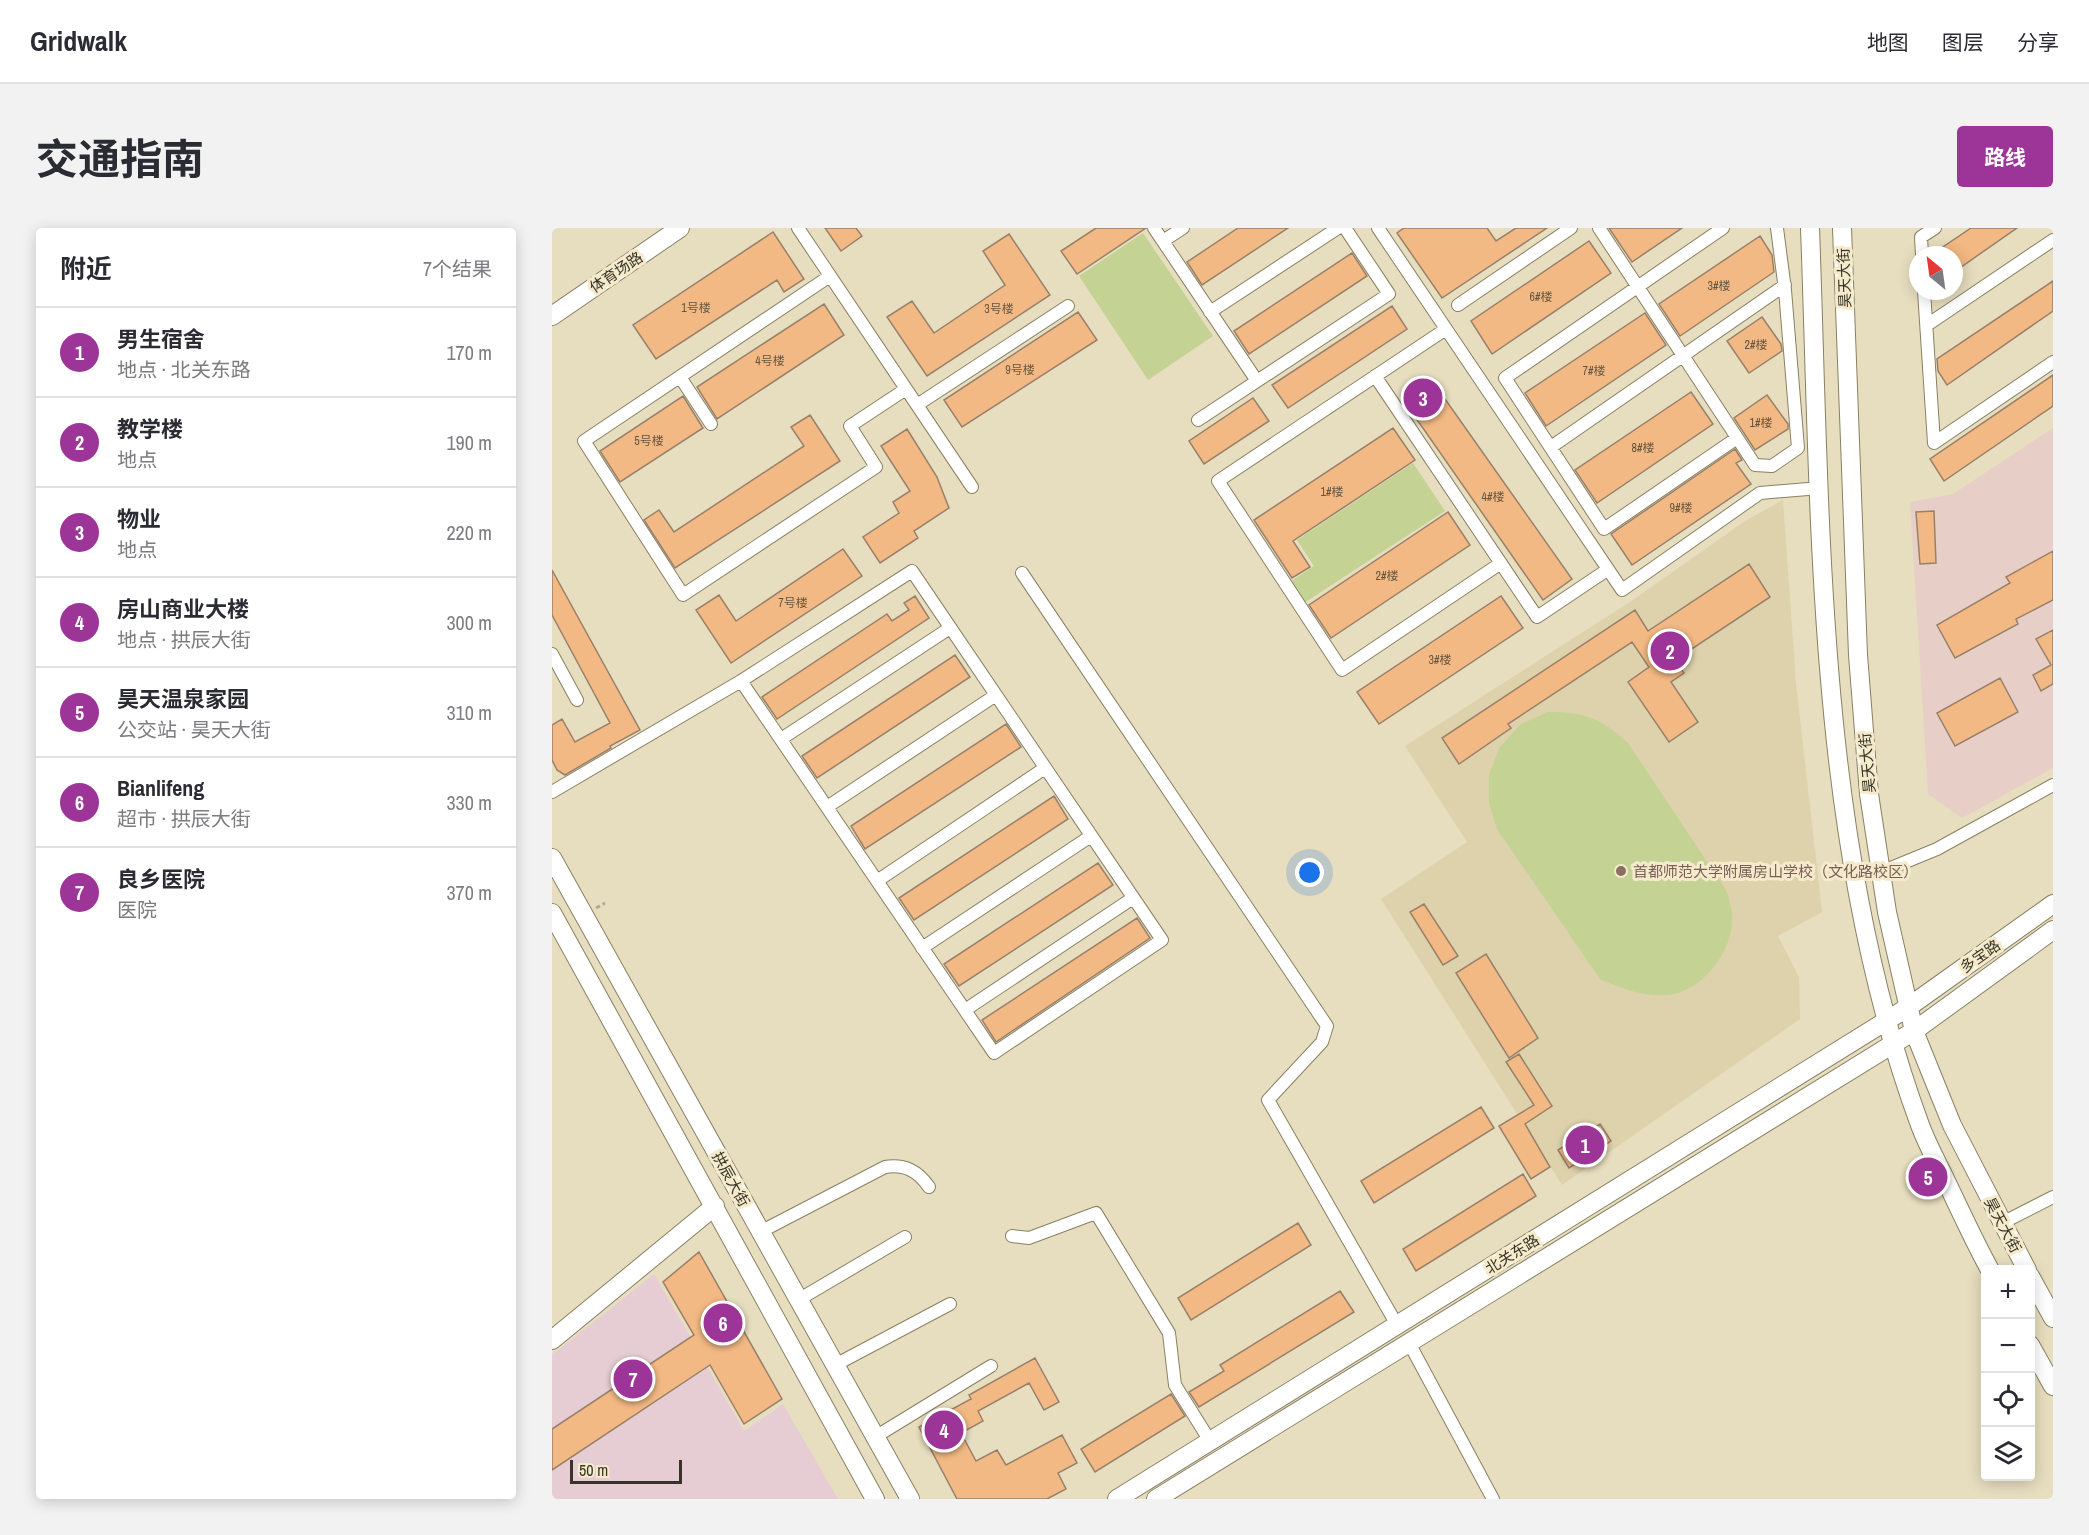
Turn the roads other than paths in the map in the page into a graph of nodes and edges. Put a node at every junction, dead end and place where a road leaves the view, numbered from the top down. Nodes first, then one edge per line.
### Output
1 (680, 228) edge
2 (798, 228) edge
3 (1154, 228) edge
4 (1183, 228) edge
5 (1338, 228) edge
6 (1346, 228) edge
7 (1378, 228) edge
8 (1571, 228) edge
9 (1599, 228) edge
10 (1723, 228) edge
11 (1777, 228) edge
12 (1810, 228) edge
13 (1842, 228) edge
14 (1935, 228) edge
15 (2053, 240) edge
16 (1163, 241) junction
17 (1922, 246) edge
18 (830, 276) junction
19 (1785, 285) junction
20 (1638, 287) junction
21 (1925, 300) edge
22 (1458, 305) dead end
23 (1068, 306) dead end
24 (1210, 312) junction
25 (552, 316) edge
26 (1926, 325) junction
27 (1446, 329) junction
28 (1683, 356) junction
29 (2053, 362) edge
30 (1375, 376) junction
31 (680, 377) junction
32 (1257, 381) junction
33 (906, 389) junction
34 (917, 405) junction
35 (1198, 420) dead end
36 (711, 424) dead end
37 (1737, 438) junction
38 (1551, 447) junction
39 (972, 488) dead end
40 (1820, 488) junction
41 (1501, 563) junction
42 (1607, 570) junction
43 (1022, 573) dead end
44 (950, 628) junction
45 (552, 654) edge
46 (741, 681) junction
47 (996, 695) junction
48 (577, 700) dead end
49 (781, 739) junction
50 (1045, 768) junction
51 (2053, 785) edge
52 (552, 792) edge
53 (827, 807) junction
54 (1091, 836) junction
55 (552, 858) edge
56 (1881, 872) junction
57 (877, 880) junction
58 (1133, 898) junction
59 (2053, 904) edge
60 (552, 913) edge
61 (2053, 930) edge
62 (922, 948) junction
63 (1907, 1008) junction
64 (965, 1010) junction
65 (1886, 1021) junction
66 (1914, 1030) junction
67 (1893, 1043) junction
68 (929, 1187) dead end
69 (2053, 1197) edge
70 (716, 1206) junction
71 (2002, 1223) junction
72 (760, 1232) junction
73 (1012, 1236) dead end
74 (905, 1237) dead end
75 (1988, 1265) edge
76 (2025, 1265) edge
77 (2035, 1284) edge
78 (798, 1300) junction
79 (950, 1304) dead end
80 (2053, 1318) edge
81 (1397, 1325) junction
82 (552, 1340) edge
83 (1408, 1341) junction
84 (2035, 1352) edge
85 (835, 1365) junction
86 (991, 1366) dead end
87 (2053, 1386) edge
88 (875, 1437) junction
89 (1210, 1441) junction
90 (875, 1499) edge
91 (910, 1499) edge
92 (1117, 1499) edge
93 (1156, 1499) edge
94 (1494, 1499) edge

1 - 25 main road, 体育场路
2 - 18 street
3 - 16 street
4 - 16 street
5 - 24 street
6 - 32 street
7 - 27 street
8 - 22 street
9 - 20 street
10 - 20 street
11 - 19 street
12 - 40 main road, 昊天大街
13 - 56 main road, 昊天大街
14 - 17 street
15 - 26 street
16 - 24 street
18 - 31 street
18 - 33 street
19 - 28 street
19 - 37 street
20 - 28 street
20 - 38 street
21 - 26 street
23 - 34 street
24 - 32 street
26 - 29 street
27 - 30 street
27 - 42 street
28 - 37 street
28 - 38 street
30 - 41 street
30 - 41 street
31 - 33 street
31 - 36 street
32 - 35 street
33 - 34 street
34 - 39 street
37 - 38 street
40 - 42 street
40 - 65 main road, 昊天大街
41 - 42 street
43 - 81 street
44 - 46 street
44 - 47 street
44 - 49 street
45 - 48 street
46 - 49 street
46 - 52 street
47 - 50 street
47 - 53 street
49 - 53 street
50 - 54 street
50 - 57 street
51 - 56 street
53 - 57 street
54 - 58 street
54 - 62 street
55 - 72 main road, 拱辰大街
56 - 63 main road, 昊天大街
57 - 62 street
58 - 64 street
58 - 64 street
59 - 63 main road, 多宝路
60 - 70 main road, 拱辰大街
61 - 66 main road, 多宝路
62 - 64 street
63 - 65 main road, 北关东路
63 - 66 main road, 昊天大街
65 - 67 main road, 昊天大街
65 - 81 main road, 北关东路
66 - 67 main road, 北关东路
66 - 71 main road, 昊天大街
67 - 75 main road, 昊天大街
67 - 83 main road, 北关东路
68 - 72 street
69 - 71 street
70 - 82 main road
70 - 90 main road, 拱辰大街
71 - 76 main road, 昊天大街
72 - 78 main road, 拱辰大街
73 - 89 street
74 - 78 street
77 - 80 main road
78 - 85 main road, 拱辰大街
79 - 85 street
81 - 89 main road, 北关东路
83 - 93 main road, 北关东路
83 - 94 street
84 - 87 main road
85 - 88 main road, 拱辰大街
86 - 88 street
88 - 91 main road, 拱辰大街
89 - 92 main road, 北关东路

